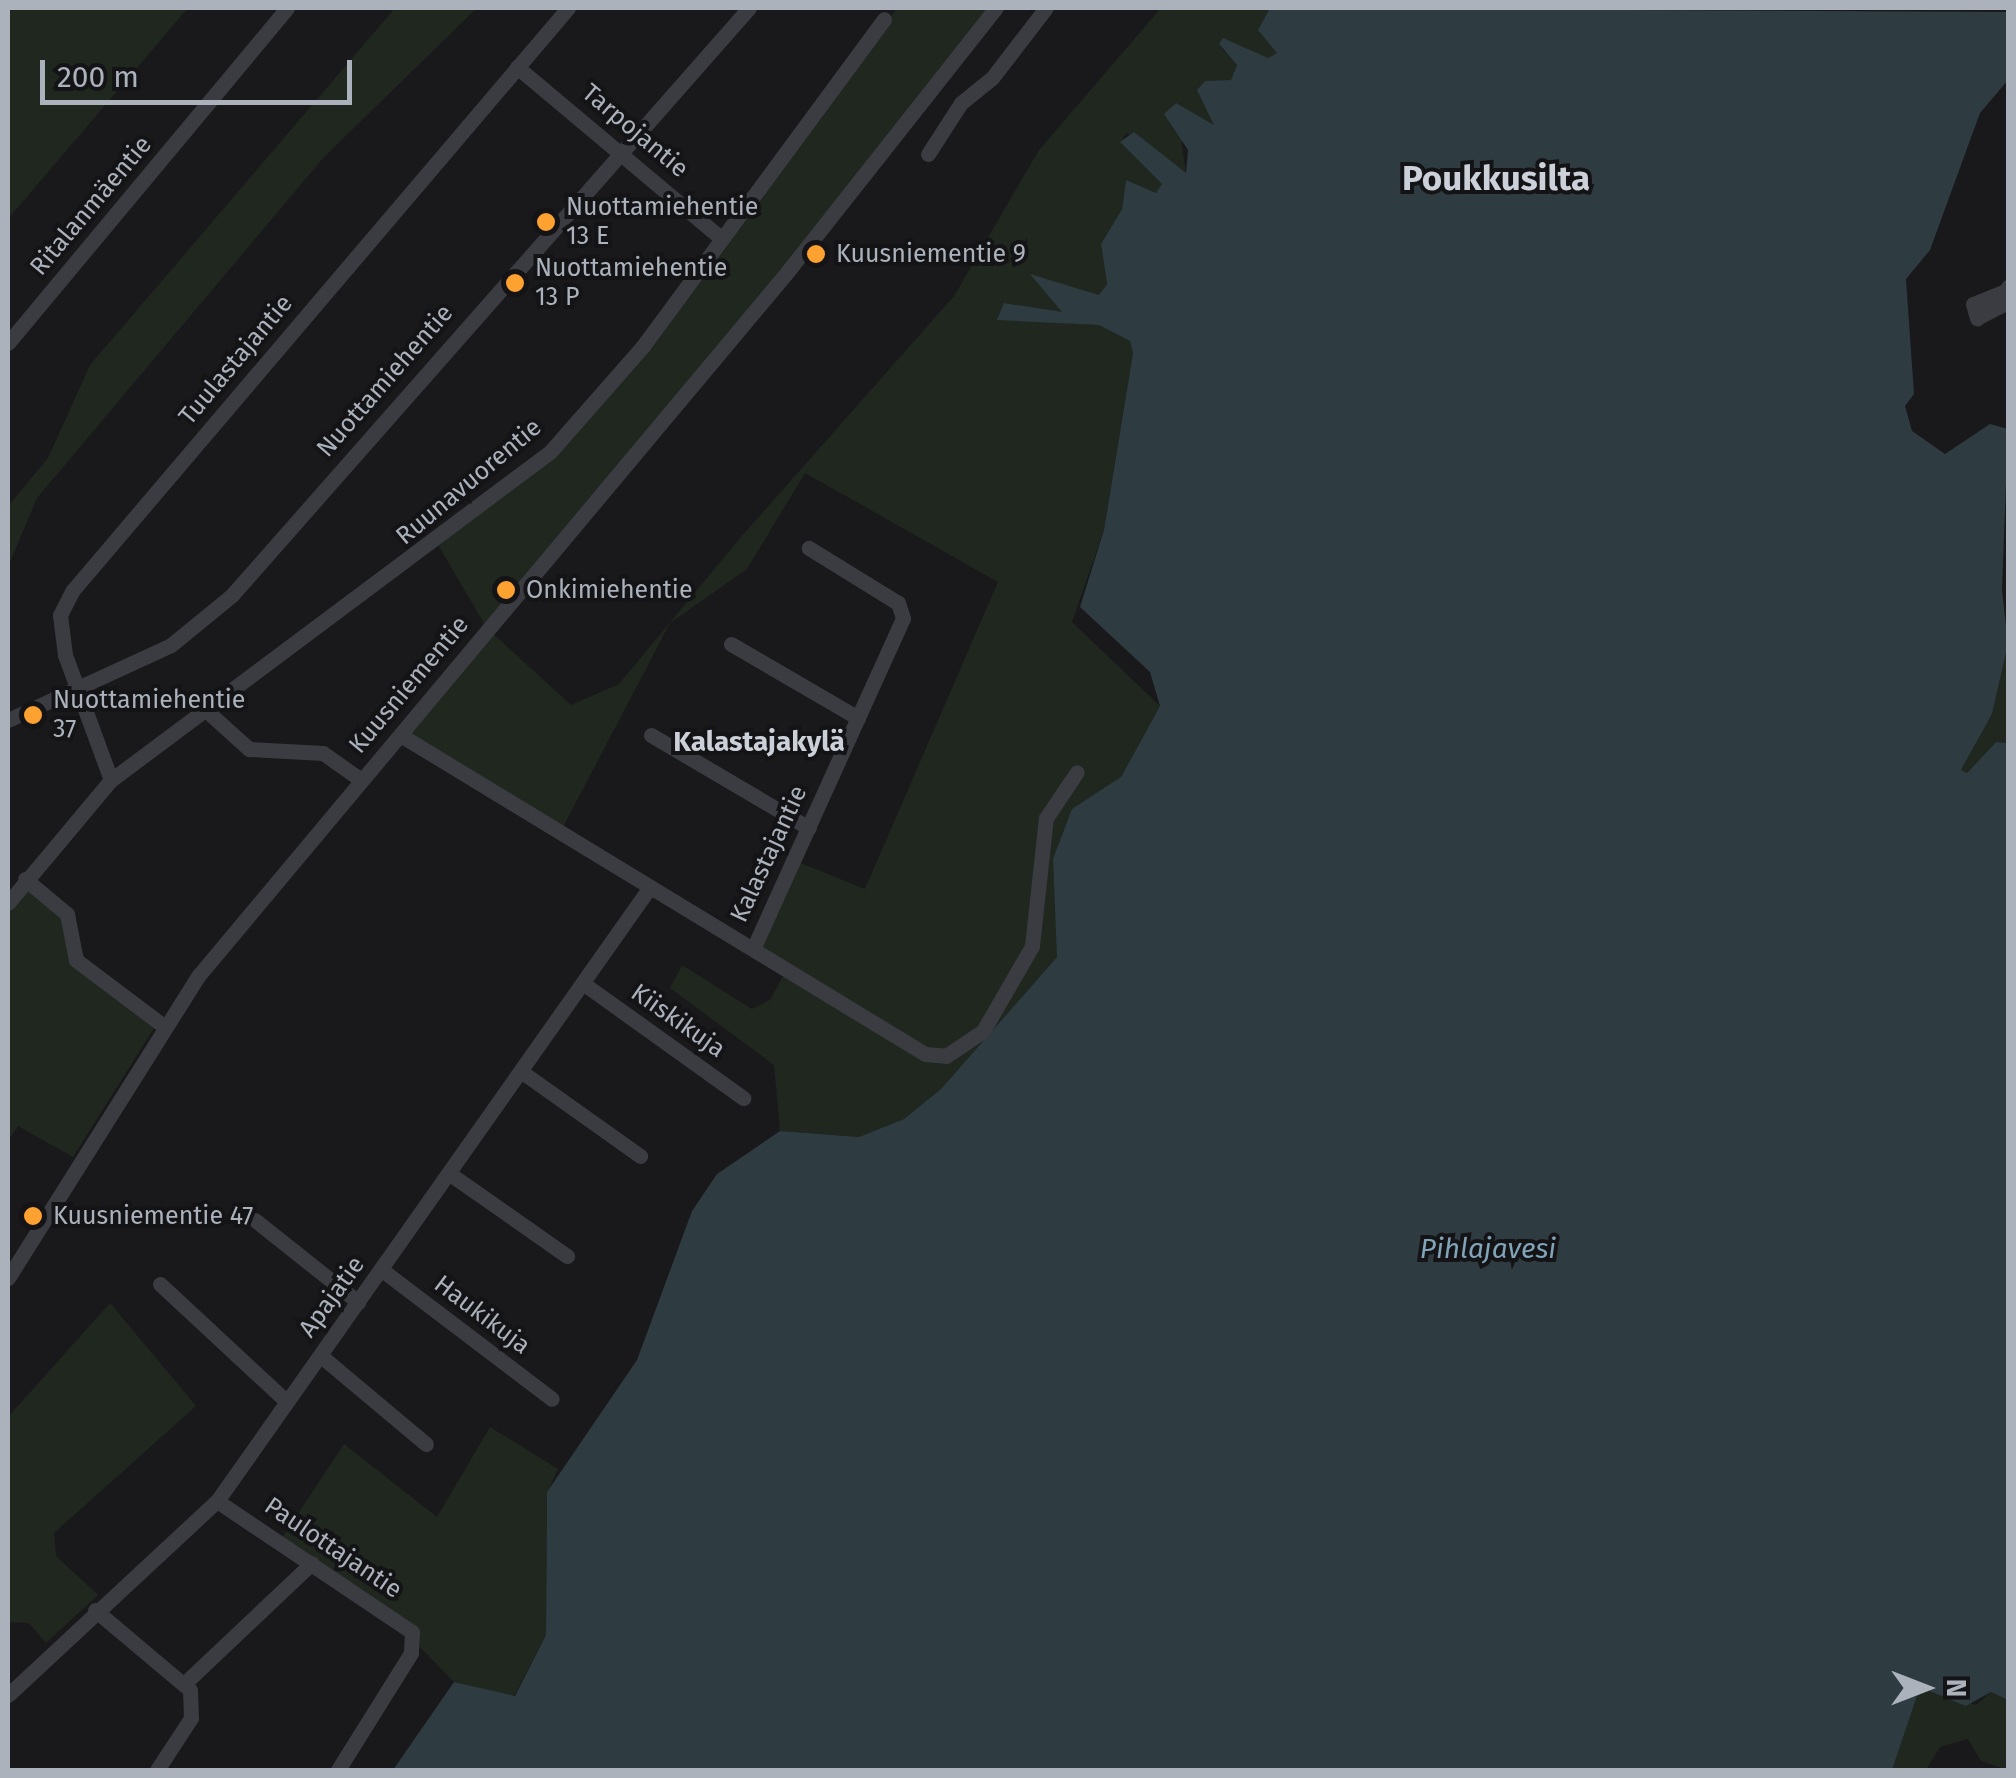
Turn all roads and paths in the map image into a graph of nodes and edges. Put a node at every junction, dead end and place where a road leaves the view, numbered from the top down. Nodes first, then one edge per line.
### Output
1 (287, 8) edge
2 (568, 8) edge
3 (749, 8) edge
4 (996, 8) edge
5 (1046, 8) edge
6 (884, 20) dead end
7 (518, 67) junction
8 (620, 149) junction
9 (928, 154) dead end
10 (718, 235) junction
11 (8, 343) edge
12 (809, 548) dead end
13 (731, 644) dead end
14 (76, 688) junction
15 (209, 713) junction
16 (858, 718) junction
17 (8, 720) edge
18 (651, 735) dead end
19 (402, 736) junction
20 (1078, 772) dead end
21 (111, 780) junction
22 (361, 780) junction
23 (809, 828) junction
24 (25, 879) junction
25 (650, 887) junction
26 (8, 904) edge
27 (753, 949) junction
28 (584, 984) junction
29 (161, 1024) junction
30 (522, 1072) junction
31 (743, 1098) dead end
32 (640, 1156) dead end
33 (450, 1174) junction
34 (255, 1220) dead end
35 (567, 1256) dead end
36 (382, 1270) junction
37 (8, 1278) edge
38 (160, 1284) dead end
39 (358, 1302) junction
40 (321, 1356) junction
41 (552, 1399) dead end
42 (286, 1400) junction
43 (426, 1444) dead end
44 (217, 1501) junction
45 (312, 1563) junction
46 (95, 1610) junction
47 (186, 1682) junction
48 (8, 1696) edge
49 (158, 1770) edge
50 (338, 1770) edge

1 - 11 street, Ritalanmäentie
2 - 7 street, Tuulastajantie
3 - 8 street, Nuottamiehentie
4 - 19 street, Kuusniementie
5 - 9 street
6 - 10 street, Ruunavuorentie
7 - 8 street, Tarpojantie
7 - 14 street, Tuulastajantie
8 - 10 street, Tarpojantie
8 - 14 street, Nuottamiehentie
10 - 15 street, Ruunavuorentie
12 - 16 street, Kalastajantie
13 - 16 street
14 - 17 street, Nuottamiehentie
14 - 21 street, Tuulastajantie
15 - 21 street, Ruunavuorentie
15 - 22 street
16 - 23 street, Kalastajantie
18 - 23 street
19 - 22 street, Kuusniementie
19 - 25 street
20 - 27 street
21 - 24 street, Ruunavuorentie
22 - 29 street, Kuusniementie
23 - 27 street, Kalastajantie
24 - 26 street, Ruunavuorentie
24 - 29 street
25 - 27 street
25 - 28 street, Apajatie
28 - 30 street, Apajatie
28 - 31 street, Kiiskikuja
29 - 37 street, Kuusniementie
30 - 32 street
30 - 33 street, Apajatie
33 - 35 street
33 - 36 street, Apajatie
34 - 39 street
36 - 39 street, Apajatie
36 - 41 street, Haukikuja
38 - 42 street
39 - 40 street, Apajatie
40 - 42 street, Apajatie
40 - 43 street
42 - 44 street, Apajatie
44 - 45 street, Paulottajantie
44 - 46 street, Apajatie
45 - 47 street
45 - 50 street, Paulottajantie
46 - 47 street
46 - 48 street, Apajatie
47 - 49 street

